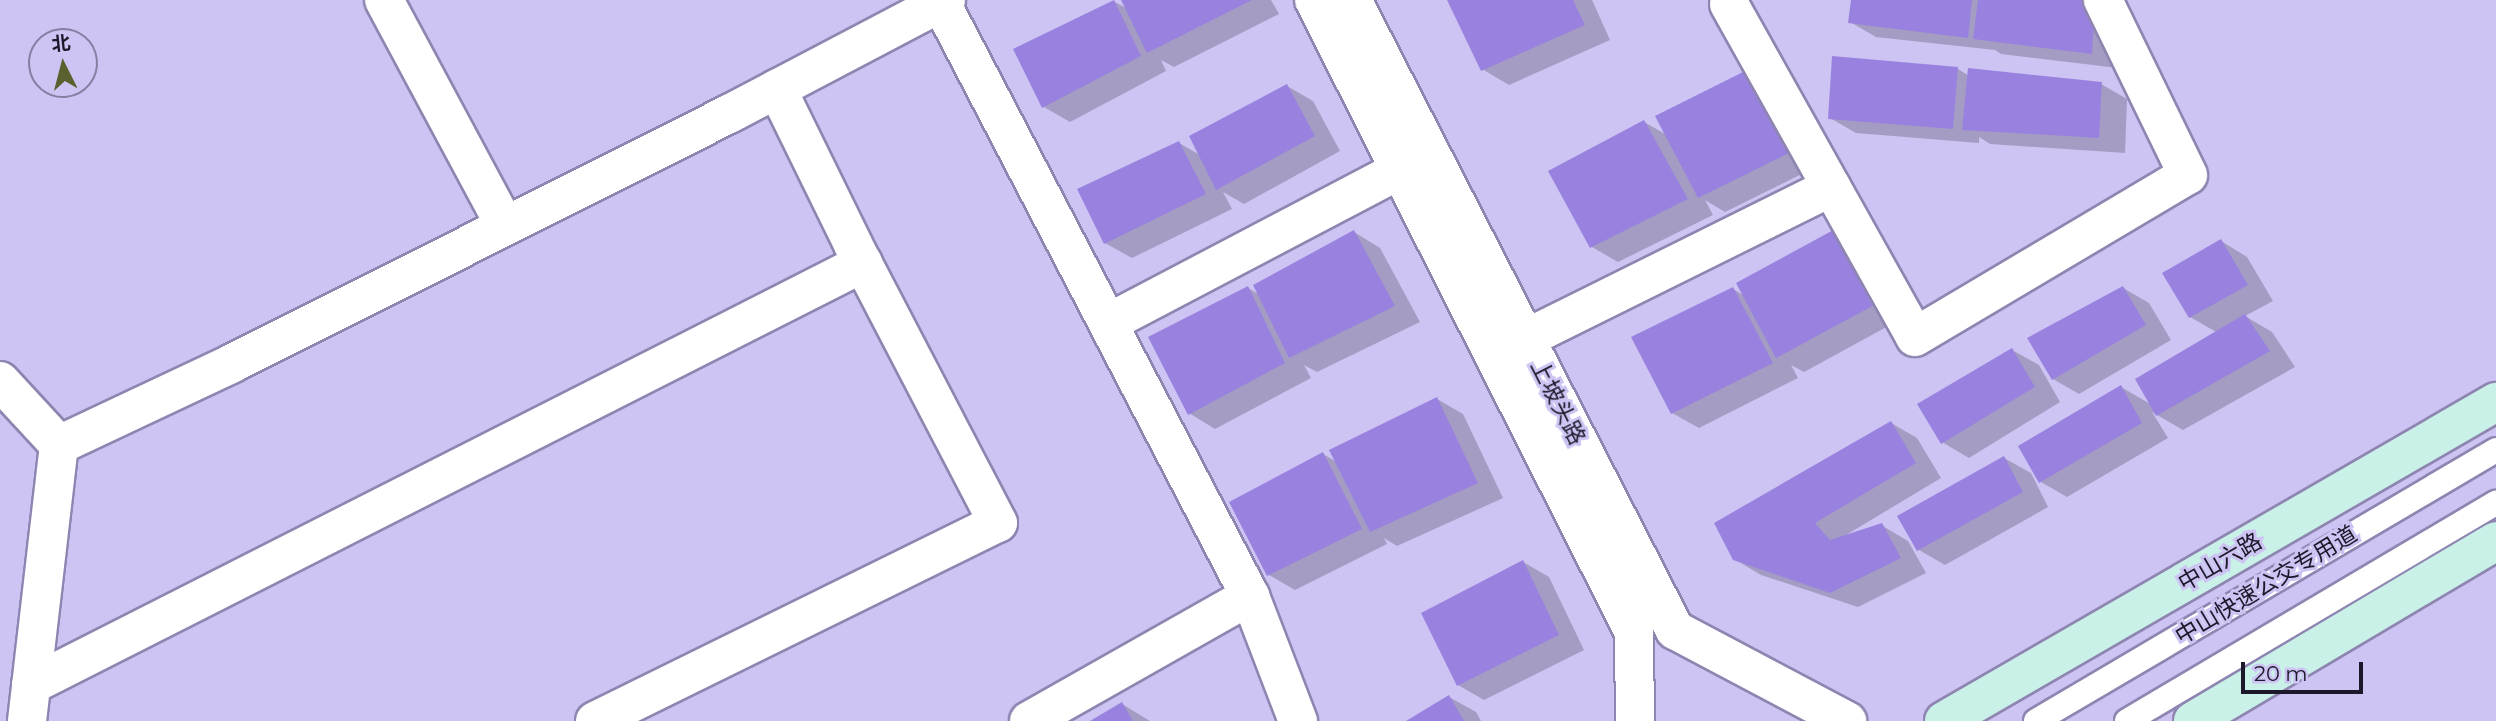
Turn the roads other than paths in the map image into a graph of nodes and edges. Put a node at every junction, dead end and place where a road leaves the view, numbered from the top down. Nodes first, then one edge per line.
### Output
1 (384, 0) edge
2 (1314, 0) edge
3 (1352, 0) edge
4 (2103, 0) edge
5 (944, 1) edge
6 (1728, 1) edge
7 (777, 89) junction
8 (1399, 170) junction
9 (1831, 187) junction
10 (505, 226) junction
11 (863, 263) junction
12 (1108, 323) junction
13 (1525, 339) junction
14 (0, 381) edge
15 (2496, 402) edge
16 (59, 446) junction
17 (2496, 450) edge
18 (2496, 503) edge
19 (2496, 541) edge
20 (1250, 596) junction
21 (29, 703) edge
22 (595, 721) edge
23 (1029, 721) edge
24 (1298, 721) edge
25 (1635, 721) edge
26 (1847, 721) edge
27 (1944, 721) edge
28 (2036, 721) edge
29 (2127, 721) edge
30 (2193, 721) edge

1 - 10 street
2 - 8 street, 上坡头路
3 - 13 street, 上坡头路
4 - 9 street
5 - 7 street
5 - 12 street
6 - 9 street
7 - 10 street
7 - 11 street
8 - 12 street
8 - 25 street, 上坡头路
9 - 13 street
10 - 16 street
11 - 21 street
11 - 22 street
12 - 20 street
13 - 26 street, 上坡头路
14 - 16 street
15 - 27 main road, 中山六路
16 - 21 street
17 - 28 lane, 中山快速公交专用道
18 - 29 lane, 中山快速公交专用道
19 - 30 main road
20 - 23 street
20 - 24 street

